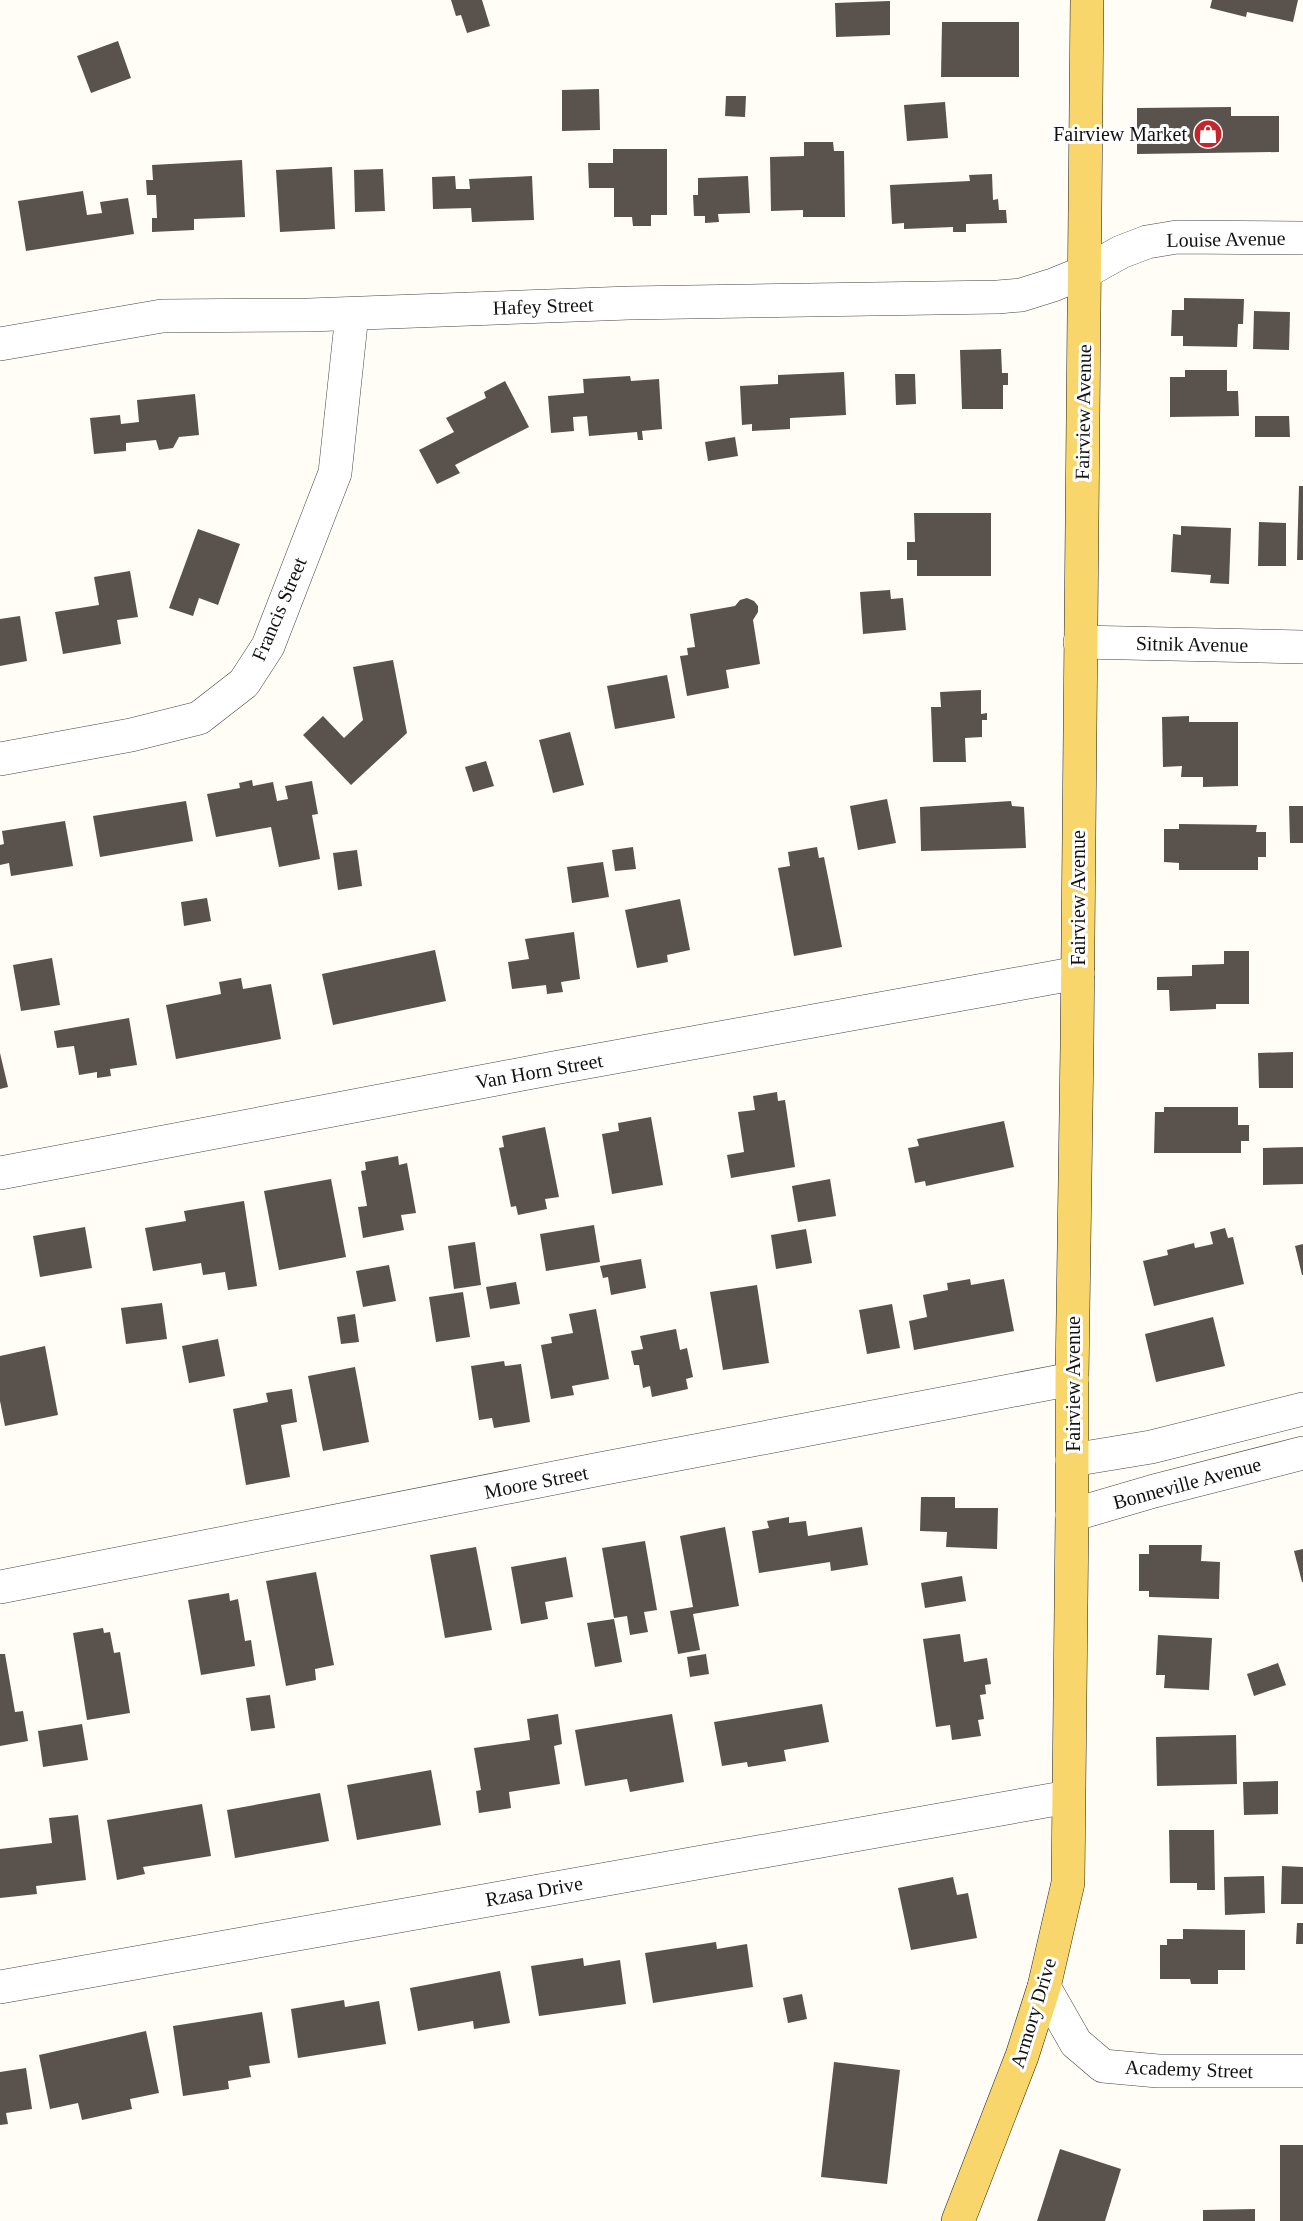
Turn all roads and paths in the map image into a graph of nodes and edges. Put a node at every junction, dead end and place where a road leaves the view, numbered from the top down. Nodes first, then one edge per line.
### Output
1 (1087, 0) edge
2 (1303, 238) edge
3 (1085, 272) junction
4 (352, 314) junction
5 (0, 344) edge
6 (1080, 642) junction
7 (1303, 646) edge
8 (0, 759) edge
9 (1078, 973) junction
10 (0, 1173) edge
11 (1072, 1379) junction
12 (1303, 1409) edge
13 (1303, 1453) edge
14 (1072, 1460) junction
15 (1072, 1515) junction
16 (0, 1587) edge
17 (1068, 1797) junction
18 (1044, 1987) junction
19 (0, 1988) edge
20 (1303, 2071) edge
21 (958, 2221) edge

1 - 3 main road, Fairview Avenue
2 - 3 street, Louise Avenue
3 - 4 street, Hafey Street
3 - 6 main road, Fairview Avenue
4 - 5 street, Hafey Street
4 - 8 street, Francis Street
6 - 7 street, Sitnik Avenue
6 - 9 main road, Fairview Avenue
9 - 10 street, Van Horn Street
9 - 11 main road, Fairview Avenue
11 - 14 main road, Fairview Avenue
11 - 16 street, Moore Street
12 - 14 street
13 - 15 street, Bonneville Avenue
14 - 15 main road, Fairview Avenue
15 - 17 main road, Fairview Avenue
17 - 18 main road, Armory Drive
17 - 19 street, Rzasa Drive
18 - 20 street, Academy Street
18 - 21 main road, Armory Drive

